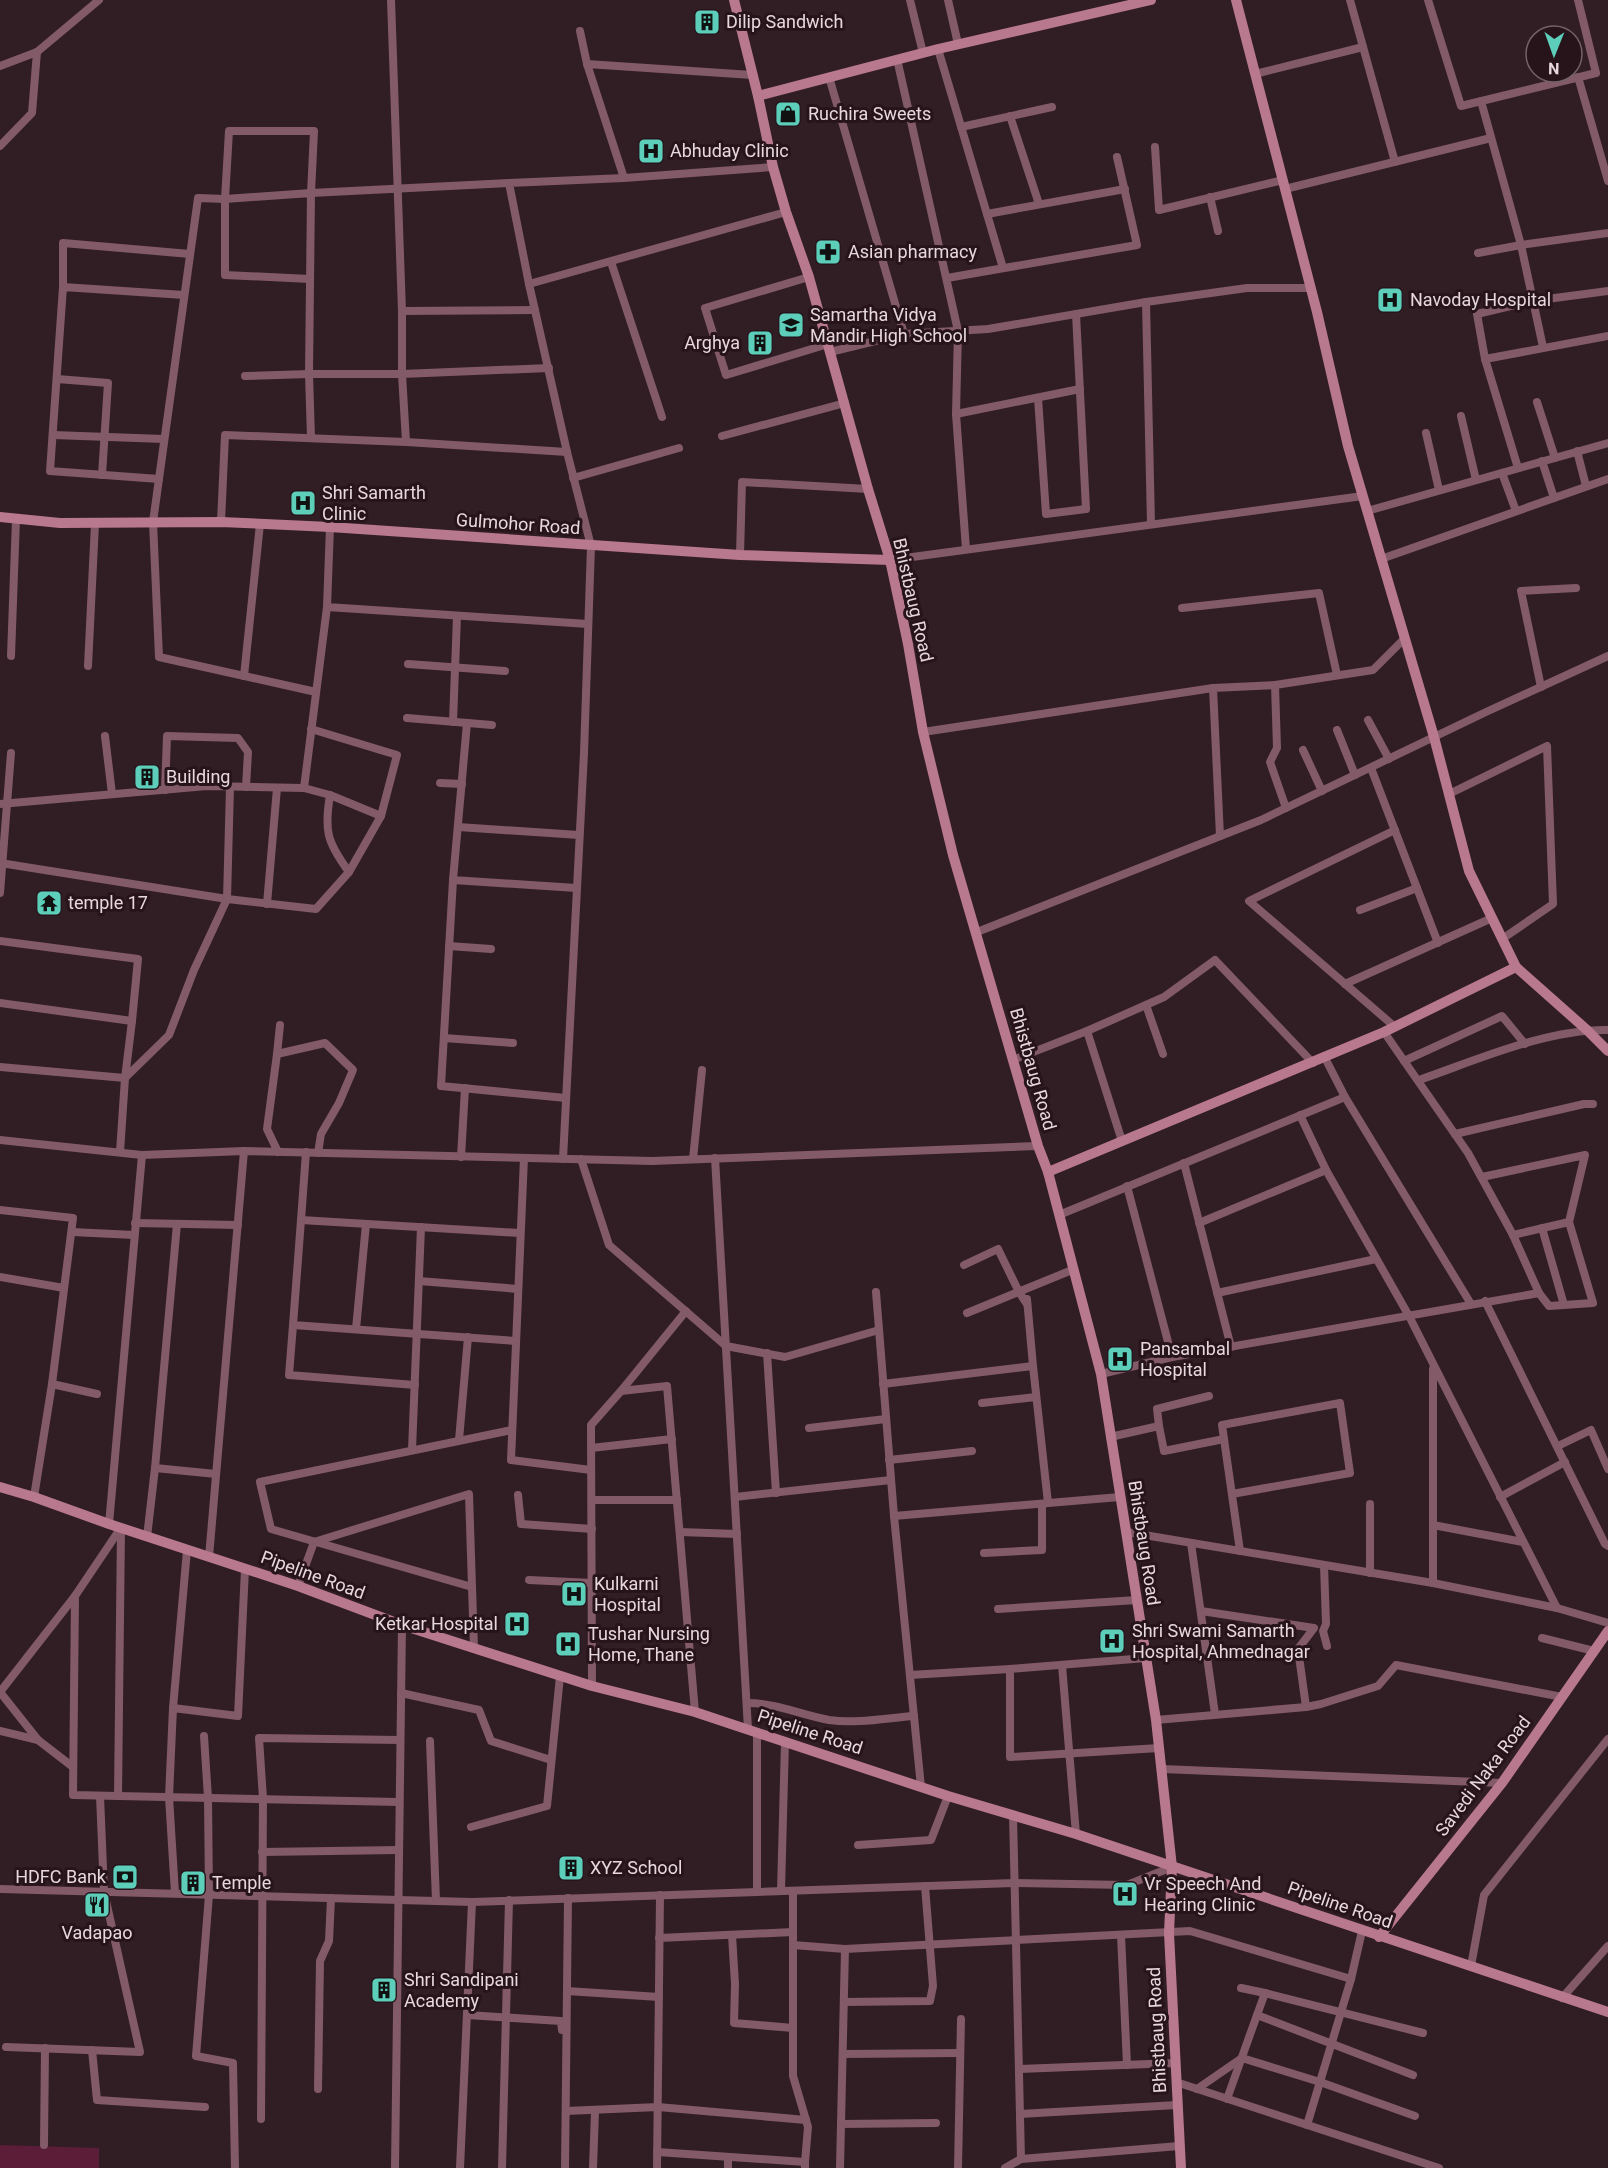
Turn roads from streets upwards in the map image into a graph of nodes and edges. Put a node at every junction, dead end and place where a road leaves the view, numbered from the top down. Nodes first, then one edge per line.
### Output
1 (99, 0) edge
2 (391, 0) edge
3 (734, 0) edge
4 (910, 0) edge
5 (948, 0) edge
6 (1236, 0) edge
7 (1350, 0) edge
8 (1428, 0) edge
9 (1578, 0) edge
10 (1146, 1) edge
11 (1584, 24) edge
12 (1584, 24) edge
13 (580, 31) dead end
14 (958, 44) junction
15 (1364, 47) junction
16 (938, 49) junction
17 (37, 52) junction
18 (923, 53) junction
19 (897, 59) junction
20 (587, 64) junction
21 (0, 66) edge
22 (1255, 74) junction
23 (752, 75) junction
24 (1584, 76) edge
25 (829, 77) junction
26 (1550, 84) edge
27 (1580, 84) edge
28 (758, 96) junction
29 (1481, 101) junction
30 (1052, 107) dead end
31 (1010, 116) junction
32 (961, 127) junction
33 (1491, 138) junction
34 (0, 146) edge
35 (1155, 147) dead end
36 (1117, 157) dead end
37 (1395, 162) junction
38 (773, 167) junction
39 (624, 178) junction
40 (1608, 181) edge
41 (509, 183) junction
42 (1284, 184) junction
43 (396, 189) junction
44 (1125, 189) junction
45 (311, 193) junction
46 (1210, 197) junction
47 (225, 199) junction
48 (1039, 204) junction
49 (786, 212) junction
50 (987, 214) junction
51 (1218, 231) dead end
52 (1608, 233) edge
53 (1521, 244) junction
54 (1478, 253) dead end
55 (190, 254) junction
56 (611, 262) junction
57 (1003, 268) junction
58 (809, 277) junction
59 (947, 278) junction
60 (310, 279) junction
61 (529, 284) junction
62 (63, 287) junction
63 (1311, 288) junction
64 (1608, 291) edge
65 (184, 295) junction
66 (1532, 301) junction
67 (1146, 302) junction
68 (535, 309) junction
69 (402, 311) junction
70 (1076, 314) junction
71 (958, 331) junction
72 (904, 334) junction
73 (1608, 336) edge
74 (1543, 347) junction
75 (829, 348) junction
76 (1485, 359) junction
77 (549, 368) junction
78 (309, 374) junction
79 (402, 374) junction
80 (245, 376) dead end
81 (57, 380) junction
82 (1080, 389) junction
83 (1038, 398) junction
84 (1537, 402) dead end
85 (845, 403) junction
86 (956, 414) junction
87 (1461, 416) dead end
88 (662, 417) dead end
89 (1426, 433) dead end
90 (53, 435) junction
91 (722, 436) dead end
92 (105, 437) junction
93 (311, 438) junction
94 (164, 439) junction
95 (406, 442) junction
96 (1608, 442) edge
97 (679, 448) dead end
98 (1577, 451) junction
99 (567, 452) junction
100 (1555, 458) junction
101 (1542, 461) junction
102 (1518, 468) junction
103 (1502, 473) junction
104 (102, 475) junction
105 (573, 478) junction
106 (159, 479) junction
107 (1608, 479) edge
108 (1476, 480) junction
109 (1586, 486) junction
110 (868, 489) junction
111 (1439, 490) junction
112 (1363, 496) junction
113 (1554, 498) junction
114 (1367, 511) junction
115 (1516, 511) junction
116 (0, 517) edge
117 (15, 519) junction
118 (153, 522) junction
119 (221, 522) junction
120 (95, 524) junction
121 (260, 524) junction
122 (1151, 524) junction
123 (330, 527) junction
124 (591, 546) junction
125 (966, 549) junction
126 (740, 555) junction
127 (1381, 559) junction
128 (890, 560) junction
129 (1576, 588) dead end
130 (327, 607) junction
131 (1182, 608) dead end
132 (457, 616) junction
133 (588, 624) junction
134 (1405, 638) junction
135 (11, 656) dead end
136 (1608, 656) edge
137 (408, 664) dead end
138 (88, 666) dead end
139 (456, 667) junction
140 (505, 671) dead end
141 (244, 675) junction
142 (1337, 675) junction
143 (1275, 685) junction
144 (1541, 687) junction
145 (1213, 688) junction
146 (316, 692) junction
147 (407, 718) dead end
148 (1368, 720) dead end
149 (453, 722) junction
150 (467, 723) junction
151 (492, 725) dead end
152 (311, 729) junction
153 (1337, 730) dead end
154 (923, 732) junction
155 (105, 736) dead end
156 (1434, 737) junction
157 (1303, 750) dead end
158 (11, 753) dead end
159 (1389, 759) junction
160 (1371, 768) junction
161 (1355, 775) junction
162 (440, 783) dead end
163 (462, 784) junction
164 (230, 787) junction
165 (246, 787) junction
166 (277, 788) junction
167 (304, 789) junction
168 (165, 790) junction
169 (1323, 790) junction
170 (112, 794) junction
171 (1449, 794) junction
172 (330, 795) junction
173 (4, 804) edge
174 (1286, 808) junction
175 (381, 816) junction
176 (458, 827) junction
177 (1395, 830) junction
178 (579, 835) junction
179 (1220, 836) junction
180 (1, 863) edge
181 (349, 872) junction
182 (453, 880) junction
183 (576, 888) junction
184 (1417, 888) junction
185 (0, 893) edge
186 (227, 899) junction
187 (267, 904) junction
188 (1360, 910) dead end
189 (1492, 918) junction
190 (977, 932) junction
191 (1503, 939) junction
192 (0, 941) edge
193 (1438, 943) junction
194 (449, 946) junction
195 (491, 949) dead end
196 (1516, 967) junction
197 (1345, 984) junction
198 (0, 1003) edge
199 (1146, 1005) junction
200 (132, 1022) junction
201 (280, 1025) dead end
202 (1395, 1027) junction
203 (1587, 1030) junction
204 (1608, 1030) edge
205 (1088, 1031) junction
206 (1384, 1032) junction
207 (444, 1038) junction
208 (513, 1043) dead end
209 (1525, 1044) junction
210 (1608, 1051) edge
211 (278, 1054) junction
212 (1162, 1054) dead end
213 (1324, 1056) junction
214 (1013, 1060) junction
215 (1404, 1061) junction
216 (1313, 1063) junction
217 (0, 1067) edge
218 (702, 1070) dead end
219 (125, 1078) junction
220 (1419, 1080) junction
221 (465, 1088) junction
222 (1345, 1097) junction
223 (566, 1098) junction
224 (1593, 1104) dead end
225 (1299, 1115) junction
226 (1455, 1134) junction
227 (0, 1140) edge
228 (1122, 1140) junction
229 (1038, 1146) junction
230 (244, 1151) junction
231 (120, 1152) junction
232 (278, 1152) junction
233 (306, 1152) junction
234 (318, 1153) junction
235 (142, 1155) junction
236 (460, 1157) junction
237 (524, 1158) junction
238 (715, 1158) junction
239 (562, 1159) junction
240 (581, 1159) junction
241 (693, 1159) junction
242 (1184, 1163) junction
243 (1326, 1170) junction
244 (1048, 1172) junction
245 (1482, 1178) junction
246 (1126, 1186) junction
247 (0, 1210) edge
248 (1059, 1215) junction
249 (301, 1220) junction
250 (1569, 1222) junction
251 (135, 1223) junction
252 (1198, 1223) junction
253 (177, 1224) junction
254 (366, 1224) junction
255 (238, 1225) junction
256 (421, 1227) junction
257 (1542, 1228) junction
258 (72, 1232) junction
259 (520, 1233) junction
260 (134, 1235) junction
261 (1513, 1235) junction
262 (1376, 1259) junction
263 (964, 1265) dead end
264 (1072, 1270) junction
265 (0, 1277) edge
266 (419, 1281) junction
267 (64, 1288) junction
268 (518, 1289) junction
269 (1022, 1291) junction
270 (876, 1292) dead end
271 (1217, 1293) junction
272 (1539, 1293) junction
273 (1485, 1301) junction
274 (1471, 1304) junction
275 (1564, 1305) junction
276 (686, 1311) junction
277 (967, 1313) dead end
278 (1409, 1316) junction
279 (293, 1325) junction
280 (356, 1329) junction
281 (879, 1330) junction
282 (418, 1333) junction
283 (468, 1337) junction
284 (516, 1341) junction
285 (726, 1346) junction
286 (1231, 1347) junction
287 (767, 1353) junction
288 (1172, 1357) junction
289 (1433, 1365) junction
290 (1033, 1366) junction
291 (1101, 1374) junction
292 (52, 1384) junction
293 (883, 1384) junction
294 (415, 1385) junction
295 (621, 1391) junction
296 (98, 1394) dead end
297 (1209, 1396) dead end
298 (1036, 1397) junction
299 (982, 1403) dead end
300 (886, 1419) junction
301 (1159, 1426) junction
302 (809, 1428) dead end
303 (512, 1430) junction
304 (1110, 1437) junction
305 (672, 1439) junction
306 (1224, 1439) junction
307 (459, 1440) junction
308 (1558, 1446) junction
309 (591, 1448) junction
310 (412, 1450) junction
311 (972, 1451) dead end
312 (889, 1460) junction
313 (1565, 1462) junction
314 (155, 1468) junction
315 (1608, 1469) edge
316 (591, 1470) junction
317 (216, 1474) junction
318 (891, 1480) junction
319 (0, 1487) edge
320 (776, 1493) junction
321 (1232, 1494) junction
322 (518, 1495) dead end
323 (34, 1497) junction
324 (735, 1497) junction
325 (1120, 1497) junction
326 (1500, 1497) junction
327 (591, 1500) junction
328 (677, 1500) junction
329 (1045, 1504) junction
330 (1370, 1504) dead end
331 (894, 1516) junction
332 (109, 1524) junction
333 (1433, 1526) junction
334 (121, 1528) junction
335 (592, 1529) junction
336 (680, 1532) junction
337 (1126, 1532) junction
338 (737, 1534) junction
339 (147, 1537) junction
340 (314, 1542) junction
341 (1523, 1542) junction
342 (1191, 1543) junction
343 (1608, 1546) edge
344 (187, 1550) junction
345 (1240, 1551) junction
346 (984, 1553) dead end
347 (208, 1557) junction
348 (1324, 1565) junction
349 (245, 1569) junction
350 (1370, 1573) junction
351 (529, 1581) dead end
352 (592, 1583) junction
353 (1433, 1583) junction
354 (298, 1586) junction
355 (472, 1587) junction
356 (75, 1596) junction
357 (1137, 1600) junction
358 (1557, 1608) junction
359 (998, 1609) dead end
360 (1201, 1611) junction
361 (1608, 1623) edge
362 (402, 1625) junction
363 (1314, 1628) junction
364 (1323, 1631) junction
365 (1608, 1631) edge
366 (1542, 1638) dead end
367 (1327, 1646) dead end
368 (474, 1648) junction
369 (1594, 1651) junction
370 (1146, 1658) junction
371 (1062, 1665) junction
372 (1010, 1669) junction
373 (910, 1675) junction
374 (560, 1676) junction
375 (592, 1686) junction
376 (0, 1692) edge
377 (401, 1693) junction
378 (1562, 1697) junction
379 (747, 1703) junction
380 (1306, 1707) junction
381 (173, 1708) junction
382 (695, 1712) junction
383 (1215, 1714) junction
384 (914, 1716) junction
385 (1156, 1720) junction
386 (753, 1730) junction
387 (0, 1731) edge
388 (204, 1736) dead end
389 (1608, 1739) edge
390 (38, 1740) junction
391 (400, 1740) junction
392 (430, 1741) dead end
393 (785, 1742) junction
394 (1159, 1748) junction
395 (1069, 1754) junction
396 (551, 1760) junction
397 (73, 1767) junction
398 (1162, 1769) junction
399 (1502, 1783) junction
400 (921, 1787) junction
401 (100, 1796) junction
402 (118, 1796) junction
403 (948, 1796) junction
404 (169, 1797) junction
405 (208, 1798) junction
406 (263, 1799) junction
407 (399, 1802) junction
408 (1013, 1815) junction
409 (471, 1827) dead end
410 (1076, 1834) junction
411 (858, 1845) dead end
412 (399, 1850) junction
413 (262, 1852) junction
414 (1172, 1867) junction
415 (1014, 1883) junction
416 (925, 1886) junction
417 (0, 1889) edge
418 (781, 1891) junction
419 (793, 1891) junction
420 (104, 1892) junction
421 (757, 1892) junction
422 (175, 1893) junction
423 (209, 1895) junction
424 (660, 1895) junction
425 (262, 1896) junction
426 (331, 1898) junction
427 (568, 1898) junction
428 (398, 1899) junction
429 (509, 1900) junction
430 (436, 1901) junction
431 (472, 1902) junction
432 (1362, 1931) junction
433 (793, 1932) junction
434 (1169, 1933) junction
435 (732, 1935) junction
436 (1121, 1935) junction
437 (1379, 1936) junction
438 (659, 1938) junction
439 (1016, 1941) junction
440 (793, 1945) junction
441 (930, 1945) junction
442 (1608, 1946) edge
443 (845, 1949) junction
444 (1471, 1966) junction
445 (1351, 1979) junction
446 (1241, 1988) dead end
447 (567, 1991) junction
448 (1265, 1993) junction
449 (659, 1997) junction
450 (1562, 1998) junction
451 (844, 2002) junction
452 (1608, 2012) edge
453 (1341, 2013) junction
454 (467, 2015) junction
455 (1257, 2015) junction
456 (506, 2016) junction
457 (961, 2019) dead end
458 (793, 2028) junction
459 (1423, 2033) dead end
460 (1332, 2044) junction
461 (6, 2047) dead end
462 (45, 2048) junction
463 (92, 2050) junction
464 (960, 2053) junction
465 (843, 2054) junction
466 (1242, 2058) junction
467 (1175, 2063) junction
468 (1127, 2065) junction
469 (1019, 2069) junction
470 (1413, 2075) dead end
471 (1176, 2082) junction
472 (1320, 2082) junction
473 (318, 2089) dead end
474 (1197, 2089) junction
475 (566, 2097) junction
476 (1227, 2099) junction
477 (1178, 2105) junction
478 (205, 2107) dead end
479 (658, 2107) junction
480 (566, 2111) junction
481 (595, 2111) junction
482 (1020, 2114) junction
483 (1415, 2116) dead end
484 (261, 2119) dead end
485 (806, 2120) junction
486 (936, 2123) dead end
487 (841, 2124) junction
488 (1307, 2125) junction
489 (44, 2145) dead end
490 (1179, 2145) junction
491 (657, 2152) junction
492 (728, 2157) junction
493 (1021, 2159) junction
494 (773, 2164) edge
495 (805, 2165) edge
496 (235, 2168) edge
497 (395, 2168) edge
498 (460, 2168) edge
499 (502, 2168) edge
500 (565, 2168) edge
501 (593, 2168) edge
502 (657, 2168) edge
503 (728, 2168) edge
504 (840, 2168) edge
505 (958, 2168) edge
506 (1005, 2168) edge
507 (1180, 2168) edge
508 (1439, 2168) edge

1 - 17 street
2 - 43 street
3 - 23 street, Bhistbaug Road
4 - 18 street
5 - 14 street
6 - 22 street
7 - 15 street
8 - 29 street
9 - 12 street
10 - 14 street
11 - 24 street
13 - 20 street
14 - 16 street
15 - 22 street
15 - 37 street
16 - 18 street
16 - 32 street
17 - 21 street
17 - 34 street
18 - 19 street
19 - 25 street
19 - 59 street
20 - 23 street
20 - 39 street
22 - 42 street
23 - 28 street, Bhistbaug Road
25 - 28 street
25 - 72 street
26 - 29 street
27 - 40 street
28 - 38 street, Bhistbaug Road
29 - 33 street
30 - 31 street
31 - 32 street
31 - 48 street
32 - 50 street
33 - 37 street
33 - 53 street
35 - 46 street
36 - 44 street
37 - 42 street
38 - 39 street
38 - 49 street, Bhistbaug Road
39 - 41 street
41 - 43 street
41 - 61 street
42 - 46 street
42 - 63 street
43 - 45 street
43 - 69 street
44 - 48 street
44 - 57 street
45 - 47 street
45 - 47 street
45 - 60 street
46 - 51 street
47 - 55 street
47 - 60 street
48 - 50 street
49 - 56 street
49 - 58 street, Bhistbaug Road
50 - 57 street
52 - 53 street
53 - 54 street
53 - 66 street
55 - 62 street
55 - 65 street
56 - 61 street
56 - 88 street
57 - 59 street
58 - 75 street, Bhistbaug Road
58 - 75 street
59 - 71 street
60 - 78 street
61 - 68 street
62 - 65 street
62 - 81 street
63 - 67 street
63 - 112 street
64 - 66 street
65 - 94 street
66 - 74 street
66 - 76 street
67 - 70 street
67 - 122 street
68 - 69 street
68 - 77 street
69 - 79 street
70 - 71 street
70 - 82 street
71 - 72 street
71 - 86 street
72 - 75 street
73 - 74 street
74 - 76 street
75 - 85 street, Bhistbaug Road
76 - 102 street
77 - 79 street
77 - 99 street
78 - 79 street
78 - 80 street
78 - 93 street
79 - 95 street
81 - 90 street
81 - 92 street
82 - 83 street
82 - 83 street
83 - 86 street
84 - 100 street
85 - 91 street
85 - 110 street, Bhistbaug Road
86 - 125 street
87 - 108 street
89 - 111 street
90 - 92 street
90 - 104 street
92 - 94 street
92 - 104 street
93 - 95 street
93 - 119 street
94 - 106 street
95 - 99 street
96 - 98 street
97 - 105 street
98 - 100 street
98 - 109 street
99 - 105 street
100 - 101 street
101 - 102 street
101 - 113 street
102 - 103 street
103 - 108 street
103 - 115 street
104 - 106 street
105 - 124 street
106 - 118 street
107 - 109 street
108 - 111 street
109 - 113 street
110 - 126 street
110 - 128 street, Bhistbaug Road
111 - 114 street
112 - 114 street
112 - 122 street
113 - 115 street
114 - 127 street
115 - 127 street
116 - 117 street, Gulmohor Road
117 - 120 street, Gulmohor Road
117 - 135 street
118 - 119 street, Gulmohor Road
118 - 120 street, Gulmohor Road
118 - 141 street
119 - 121 street, Gulmohor Road
120 - 138 street
121 - 123 street, Gulmohor Road
121 - 141 street
122 - 125 street
123 - 124 street, Gulmohor Road
123 - 130 street
124 - 126 street, Gulmohor Road
124 - 133 street
125 - 128 street
126 - 128 street, Gulmohor Road
127 - 134 street
128 - 154 street, Bhistbaug Road
129 - 144 street
130 - 132 street
130 - 146 street
131 - 142 street
132 - 133 street
132 - 139 street
133 - 178 street
134 - 142 street
134 - 156 street
136 - 144 street
137 - 139 street
139 - 140 street
139 - 149 street
141 - 146 street
142 - 143 street
143 - 145 street
143 - 174 street
144 - 156 street
145 - 154 street
145 - 179 street
146 - 152 street
147 - 149 street
148 - 159 street
149 - 150 street
150 - 151 street
150 - 163 street
152 - 167 street
152 - 175 street
153 - 161 street
154 - 190 street, Bhistbaug Road
155 - 170 street
156 - 159 street
156 - 171 street
157 - 169 street
158 - 173 street
159 - 160 street
160 - 161 street
160 - 177 street
161 - 169 street
162 - 163 street
163 - 176 street
164 - 165 street
164 - 168 street
164 - 186 street
165 - 166 street
165 - 168 street
166 - 167 street
166 - 187 street
167 - 172 street
168 - 170 street
169 - 174 street
170 - 173 street
171 - 189 street
171 - 191 street
172 - 175 street
172 - 181 street
173 - 180 street
174 - 179 street
175 - 181 street
176 - 178 street
176 - 182 street
177 - 184 street
177 - 197 street
178 - 183 street
179 - 190 street
180 - 185 street
180 - 186 street
181 - 187 street
182 - 183 street
182 - 194 street
183 - 223 street
184 - 188 street
184 - 193 street
186 - 187 street
186 - 219 street
189 - 191 street
189 - 193 street
190 - 214 street, Bhistbaug Road
191 - 196 street
192 - 200 street
193 - 197 street
194 - 195 street
194 - 207 street
196 - 202 street
196 - 203 street
197 - 202 street
198 - 200 street
199 - 205 street
199 - 212 street
199 - 216 street
200 - 219 street
201 - 211 street
202 - 206 street
203 - 204 street
203 - 209 street
203 - 210 street
205 - 214 street
205 - 228 street
206 - 213 street
206 - 215 street
207 - 208 street
207 - 221 street
209 - 215 street
209 - 220 street
211 - 232 street
211 - 234 street
213 - 216 street
213 - 222 street
214 - 229 street, Bhistbaug Road
215 - 220 street
216 - 228 street
217 - 219 street
218 - 241 street
219 - 231 street
220 - 226 street
221 - 223 street
221 - 236 street
222 - 225 street
222 - 274 street
223 - 239 street
224 - 226 street
225 - 242 street
225 - 243 street
226 - 245 street
227 - 231 street
228 - 244 street
229 - 238 street
229 - 244 street, Bhistbaug Road
230 - 232 street
230 - 235 street
230 - 255 street
231 - 235 street
232 - 233 street
233 - 234 street
233 - 249 street
234 - 236 street
235 - 251 street
236 - 237 street
237 - 239 street
237 - 259 street
238 - 241 street
238 - 285 street
239 - 240 street
240 - 241 street
240 - 276 street
242 - 246 street
242 - 252 street
243 - 252 street
243 - 262 street
244 - 248 street, Bhistbaug Road
245 - 250 street
245 - 261 street
246 - 248 street
246 - 288 street
247 - 258 street
248 - 264 street, Bhistbaug Road
249 - 254 street
249 - 279 street
250 - 257 street
250 - 275 street
251 - 253 street
251 - 260 street
252 - 271 street
253 - 255 street
253 - 314 street
254 - 256 street
254 - 280 street
255 - 317 street
256 - 259 street
256 - 266 street
257 - 261 street
257 - 275 street
258 - 260 street
258 - 267 street
259 - 268 street
260 - 332 street
261 - 272 street
262 - 271 street
262 - 278 street
263 - 269 street
264 - 269 street
264 - 291 street, Bhistbaug Road
265 - 267 street
266 - 268 street
266 - 282 street
267 - 292 street
268 - 284 street
269 - 277 street
269 - 290 street
270 - 281 street
271 - 286 street
272 - 273 street
272 - 275 street
273 - 274 street
273 - 308 street
274 - 278 street
276 - 285 street
276 - 295 street
278 - 286 street
278 - 289 street
279 - 280 street
279 - 294 street
280 - 282 street
281 - 287 street
281 - 293 street
282 - 283 street
282 - 294 street
283 - 284 street
283 - 307 street
284 - 303 street
285 - 287 street
285 - 324 street
286 - 288 street
287 - 320 street
288 - 291 street
289 - 326 street
289 - 333 street
290 - 293 street
290 - 298 street
291 - 304 street, Bhistbaug Road
292 - 296 street
292 - 323 street
293 - 300 street
294 - 310 street
295 - 305 street
295 - 309 street
297 - 301 street
298 - 299 street
298 - 329 street
300 - 302 street
300 - 312 street
301 - 304 street
301 - 306 street
303 - 307 street
303 - 316 street
304 - 325 street, Bhistbaug Road
305 - 309 street
305 - 328 street
306 - 321 street
306 - 321 street
307 - 310 street
308 - 313 street
308 - 315 street
309 - 316 street
310 - 340 street
311 - 312 street
312 - 318 street
313 - 326 street
313 - 343 street
314 - 317 street
314 - 339 street
316 - 327 street
317 - 347 street
318 - 320 street
318 - 331 street
319 - 323 street, Pipeline Road
320 - 324 street
321 - 345 street
322 - 335 street
323 - 332 street, Pipeline Road
324 - 338 street
325 - 329 street
325 - 337 street, Bhistbaug Road
326 - 341 street
327 - 328 street
327 - 335 street
328 - 336 street
329 - 331 street
329 - 346 street
330 - 350 street
331 - 373 street
332 - 334 street, Pipeline Road
333 - 341 street
333 - 353 street
334 - 339 street, Pipeline Road
334 - 356 street
334 - 402 street
335 - 352 street
336 - 338 street
336 - 382 street
337 - 342 street
337 - 357 street, Bhistbaug Road
338 - 379 street
339 - 344 street, Pipeline Road
340 - 354 street
340 - 355 street
340 - 355 street
341 - 358 street
342 - 345 street
342 - 360 street
344 - 347 street, Pipeline Road
344 - 381 street
345 - 348 street
347 - 349 street, Pipeline Road
348 - 350 street
348 - 364 street
349 - 354 street, Pipeline Road
349 - 381 street
350 - 353 street
351 - 352 street
352 - 375 street
353 - 358 street
354 - 362 street, Pipeline Road
355 - 368 street
356 - 376 street
356 - 397 street
357 - 359 street
357 - 370 street, Bhistbaug Road
358 - 361 street
360 - 363 street
360 - 383 street
362 - 368 street, Pipeline Road
362 - 377 street
363 - 364 street
363 - 380 street
364 - 367 street
365 - 369 street, Savedi Naka Road
366 - 369 street
368 - 374 street, Pipeline Road
369 - 378 street, Savedi Naka Road
370 - 371 street
370 - 385 street, Bhistbaug Road
371 - 372 street
371 - 395 street
372 - 373 street
372 - 395 street
373 - 384 street
374 - 375 street, Pipeline Road
374 - 396 street
375 - 382 street, Pipeline Road
376 - 390 street
377 - 391 street
377 - 396 street
378 - 380 street
378 - 399 street, Savedi Naka Road
379 - 384 street
379 - 386 street
380 - 383 street
381 - 404 street
382 - 386 street, Pipeline Road
383 - 385 street
384 - 400 street
385 - 394 street, Bhistbaug Road
386 - 393 street, Pipeline Road
386 - 421 street
387 - 390 street
388 - 405 street
389 - 444 street
390 - 397 street
391 - 406 street
391 - 407 street
392 - 430 street
393 - 400 street, Pipeline Road
393 - 418 street
394 - 395 street
394 - 398 street, Bhistbaug Road
395 - 410 street
396 - 409 street
397 - 401 street
398 - 399 street
398 - 414 street, Bhistbaug Road
399 - 437 street, Savedi Naka Road
400 - 403 street, Pipeline Road
401 - 402 street
401 - 420 street
402 - 404 street
403 - 408 street, Pipeline Road
403 - 411 street
404 - 405 street
404 - 422 street
405 - 406 street
405 - 423 street
406 - 407 street
406 - 413 street
407 - 412 street
408 - 410 street, Pipeline Road
408 - 415 street
410 - 414 street, Pipeline Road
412 - 413 street
412 - 428 street
413 - 425 street
414 - 415 street
414 - 432 street, Pipeline Road
414 - 434 street, Bhistbaug Road
415 - 416 street
415 - 439 street
416 - 419 street
416 - 441 street
417 - 420 street
418 - 419 street
418 - 421 street
419 - 433 street
420 - 422 street
420 - 463 street
421 - 424 street
422 - 423 street
423 - 425 street
423 - 496 street
424 - 427 street
424 - 438 street
425 - 426 street
425 - 484 street
426 - 428 street
426 - 473 street
427 - 429 street
427 - 447 street
428 - 430 street
428 - 497 street
429 - 431 street
429 - 456 street
430 - 431 street
431 - 454 street
432 - 437 street, Pipeline Road
432 - 445 street
433 - 435 street
433 - 440 street
434 - 436 street
434 - 445 street
434 - 467 street, Bhistbaug Road
435 - 438 street
435 - 458 street
436 - 439 street
436 - 468 street
437 - 444 street, Pipeline Road
438 - 449 street
439 - 441 street
439 - 469 street
440 - 443 street
440 - 458 street
441 - 443 street
441 - 451 street
442 - 450 street
443 - 451 street
444 - 450 street, Pipeline Road
445 - 453 street
446 - 448 street
447 - 449 street
447 - 475 street
448 - 453 street
448 - 455 street
449 - 479 street
450 - 452 street, Pipeline Road
451 - 465 street
453 - 459 street
453 - 460 street
454 - 456 street
454 - 498 street
455 - 460 street
455 - 466 street
456 - 475 street
456 - 499 street
457 - 464 street
458 - 485 street
460 - 470 street
460 - 472 street
461 - 462 street
462 - 463 street
462 - 489 street
463 - 478 street
464 - 465 street
464 - 505 street
465 - 487 street
466 - 472 street
466 - 474 street
466 - 476 street
467 - 468 street
467 - 471 street, Bhistbaug Road
468 - 469 street
469 - 482 street
471 - 474 street
471 - 477 street, Bhistbaug Road
472 - 483 street
472 - 488 street
474 - 476 street
475 - 480 street
476 - 488 street
477 - 482 street
477 - 490 street, Bhistbaug Road
479 - 481 street
479 - 485 street
479 - 491 street
480 - 481 street
480 - 500 street
481 - 501 street
482 - 493 street
485 - 495 street
486 - 487 street
487 - 504 street
488 - 508 street
490 - 493 street
490 - 507 street, Bhistbaug Road
491 - 492 street
491 - 502 street
492 - 494 street
492 - 503 street
493 - 506 street
494 - 495 street

